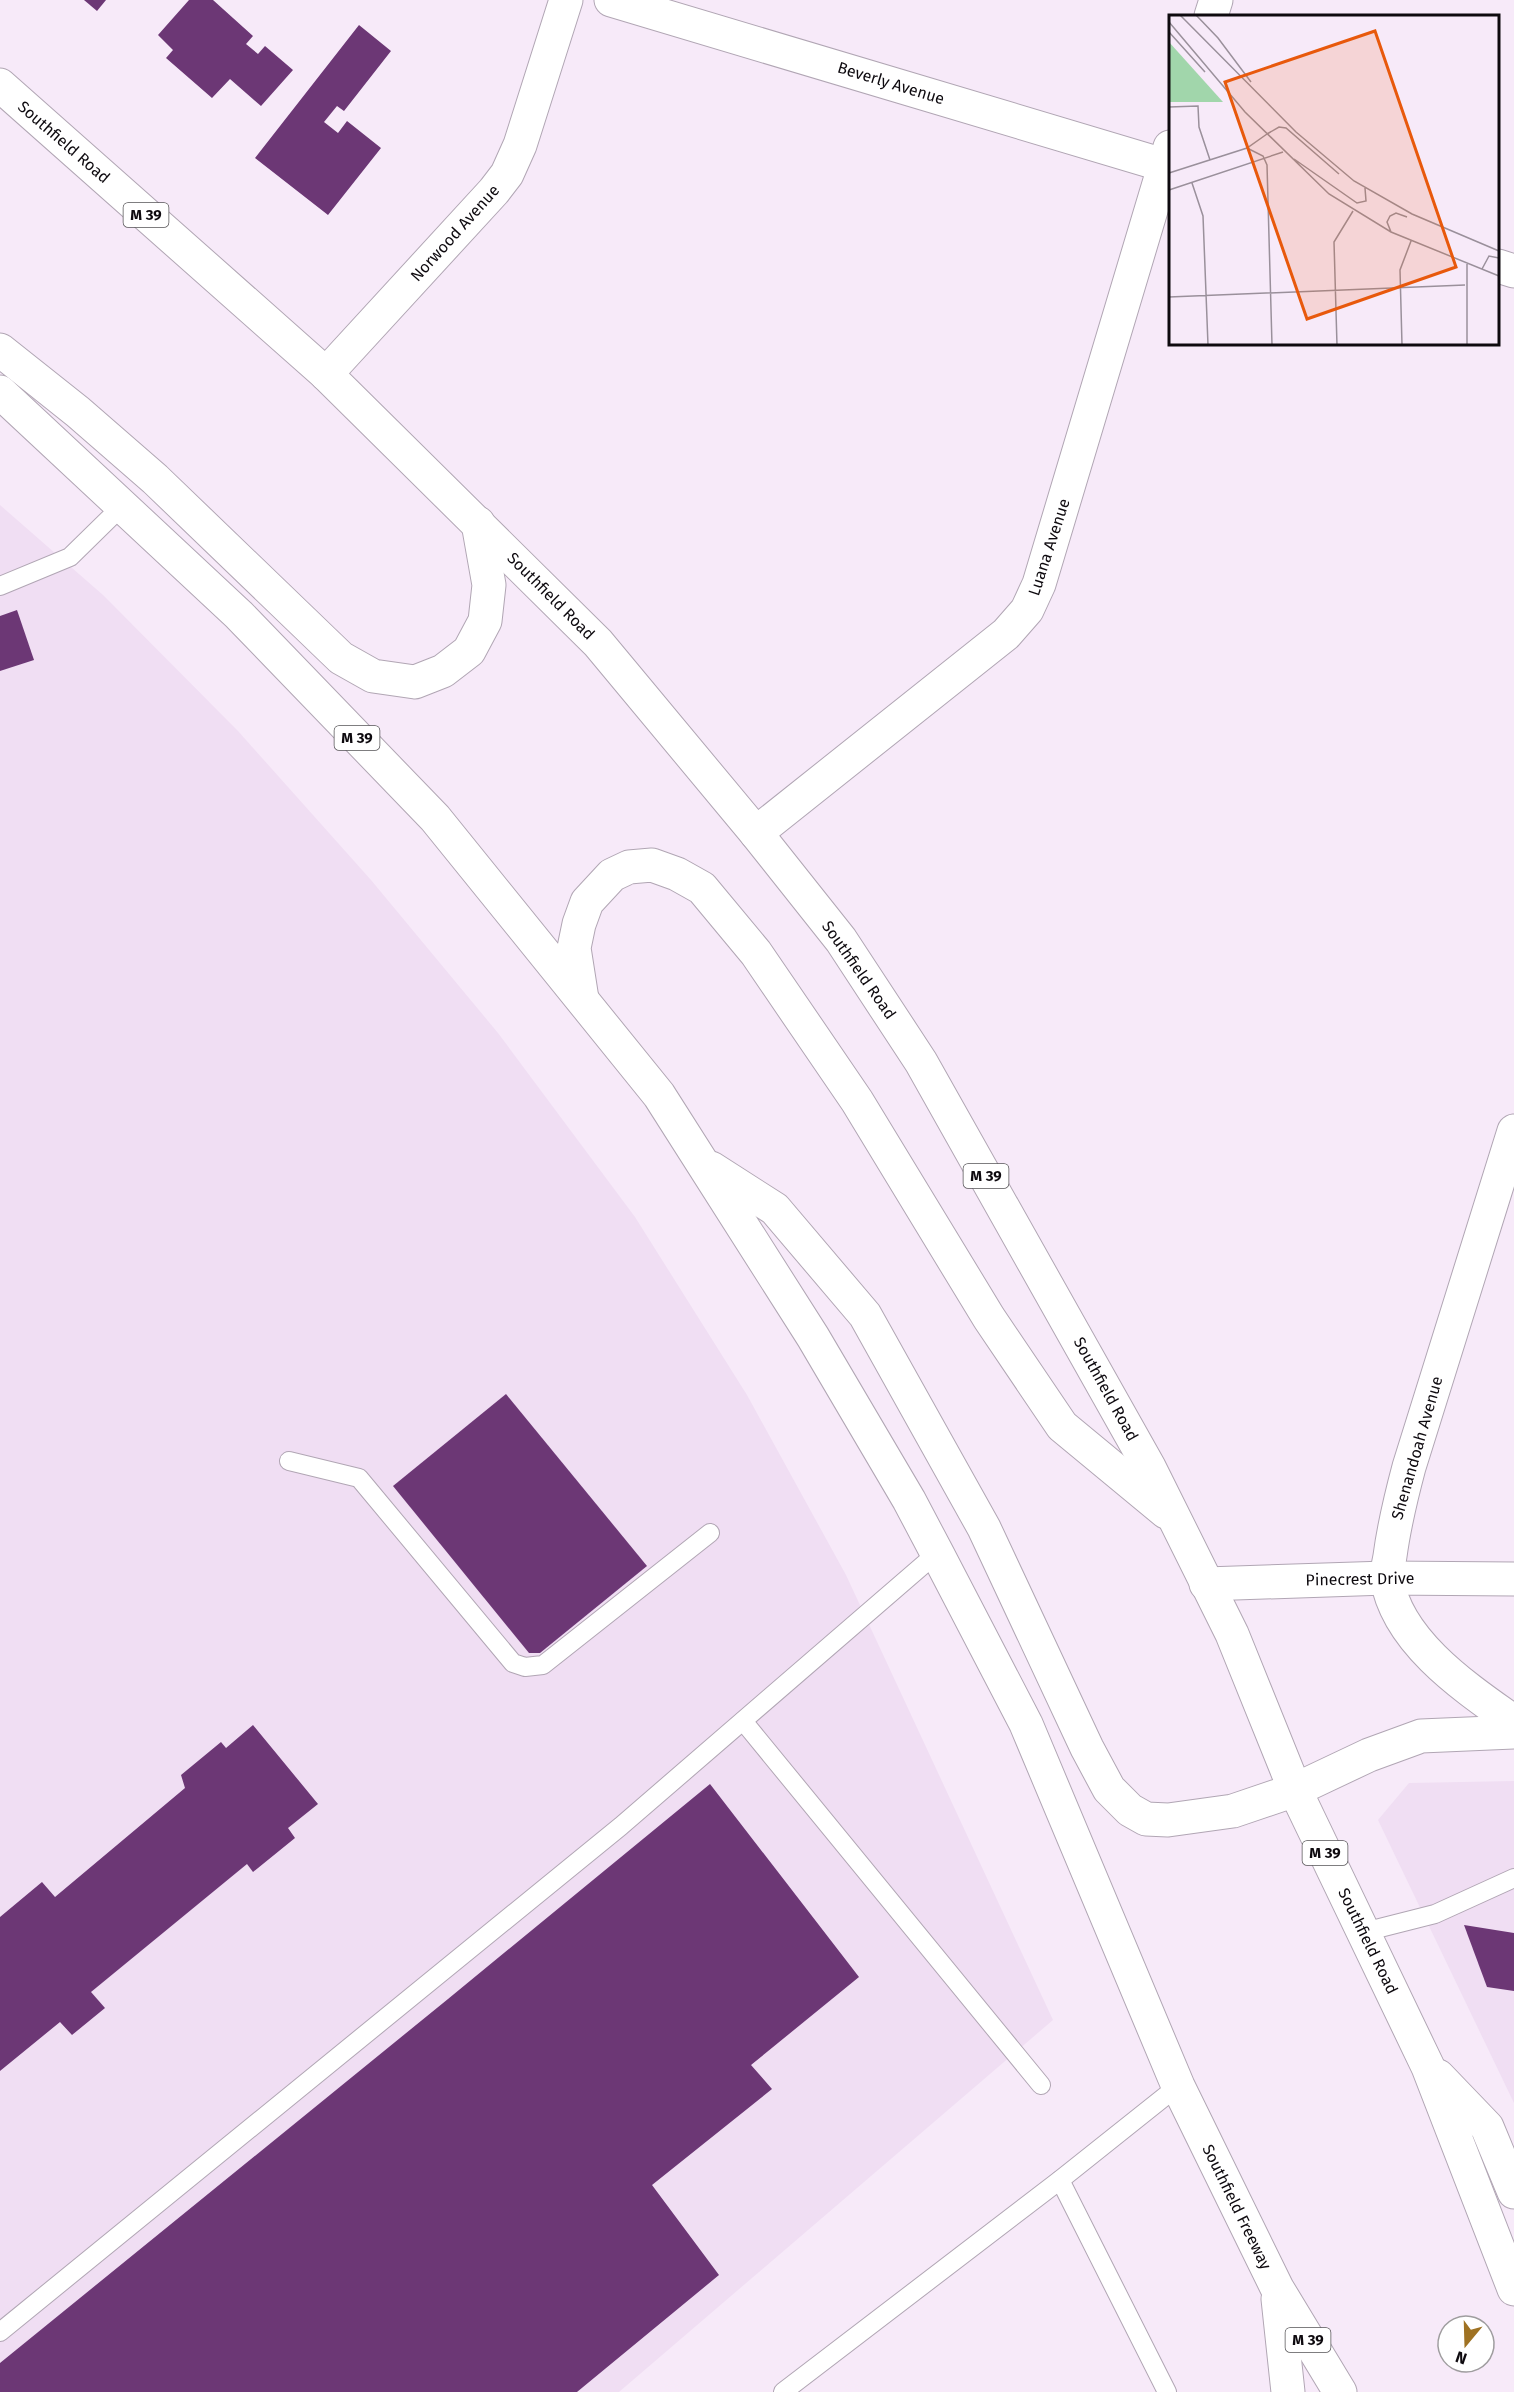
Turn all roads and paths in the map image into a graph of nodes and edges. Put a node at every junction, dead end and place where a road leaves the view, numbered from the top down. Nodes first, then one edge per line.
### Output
1 (566, 0) edge
2 (611, 0) edge
3 (1216, 0) edge
4 (1211, 15) edge
5 (0, 86) edge
6 (1169, 160) edge
7 (1499, 267) edge
8 (1514, 271) edge
9 (0, 350) edge
10 (326, 374) junction
11 (0, 392) edge
12 (122, 506) junction
13 (478, 523) junction
14 (0, 586) edge
15 (756, 833) junction
16 (582, 1000) junction
17 (1514, 1131) edge
18 (702, 1162) junction
19 (289, 1461) dead end
20 (1174, 1519) junction
21 (710, 1533) dead end
22 (937, 1553) junction
23 (1386, 1578) junction
24 (1514, 1580) edge
25 (1206, 1584) junction
26 (743, 1721) junction
27 (1514, 1722) edge
28 (1514, 1732) edge
29 (1295, 1790) junction
30 (1514, 1878) edge
31 (1364, 1932) junction
32 (1428, 2067) junction
33 (1041, 2085) dead end
34 (1178, 2086) junction
35 (1060, 2180) junction
36 (1514, 2193) edge
37 (1277, 2288) junction
38 (1514, 2289) edge
39 (0, 2332) edge
40 (783, 2392) edge
41 (1167, 2392) edge
42 (1288, 2392) edge
43 (1340, 2392) edge

1 - 10 main road, Norwood Avenue
2 - 6 main road, Beverly Avenue
3 - 4 main road
5 - 10 main road, Southfield Road / M 39
6 - 15 main road, Luana Avenue
7 - 8 main road
9 - 13 main road
10 - 13 main road, Southfield Road / M 39
11 - 12 main road, M 39
12 - 14 lane
12 - 16 main road, M 39
13 - 15 main road, Southfield Road / M 39
15 - 20 main road, Southfield Road / M 39
16 - 18 main road, M 39
16 - 20 main road
17 - 23 main road, Shenandoah Avenue
18 - 22 main road, M 39
18 - 29 main road
19 - 21 lane
20 - 25 main road, Southfield Road / M 39
22 - 26 lane
22 - 34 main road, Southfield Freeway / M 39
23 - 24 main road, Pinecrest Drive
23 - 25 main road, Pinecrest Drive
23 - 27 main road, Shenandoah Avenue
25 - 29 main road, Southfield Road / M 39
26 - 33 lane
26 - 39 lane
28 - 29 main road
29 - 31 main road, Southfield Road / M 39
30 - 31 lane
31 - 32 main road, Southfield Road / M 39
32 - 36 main road
32 - 38 main road, M 39
34 - 35 lane
34 - 37 main road, Southfield Freeway / M 39
35 - 40 lane
35 - 41 lane
37 - 42 main road
37 - 43 main road, Southfield Freeway / M 39

